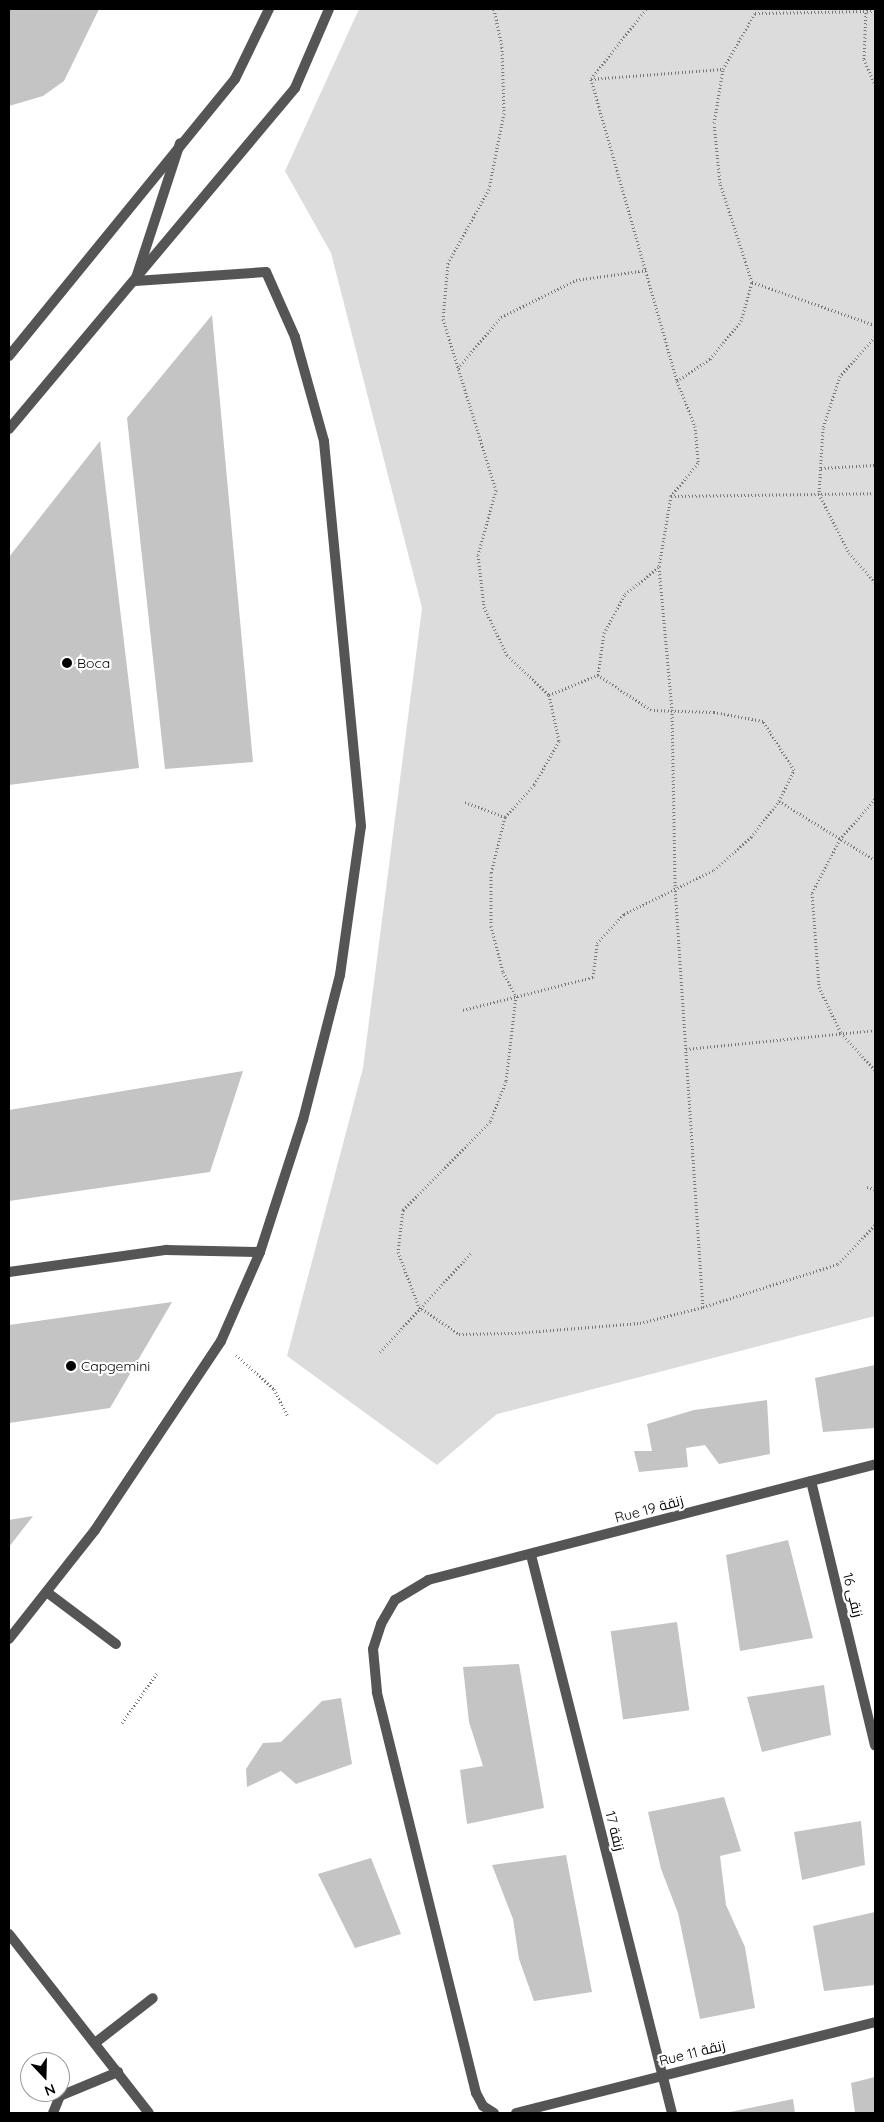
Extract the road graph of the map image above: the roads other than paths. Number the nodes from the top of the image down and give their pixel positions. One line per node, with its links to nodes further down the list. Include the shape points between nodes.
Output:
1 (269, 9): 3 (street, via 235,78)
2 (329, 9): 4 (street, via 295,88)
3 (180, 143): 4 (street); 5 (street)
4 (135, 282): 6 (street); 7 (street, via 266,272 295,337 324,441 362,826 340,975 303,1120)
5 (9, 356)
6 (9, 429)
7 (260, 1252): 8 (street, via 166,1250); 12 (street, via 221,1341 95,1530)
8 (9, 1272)
9 (875, 1464): 10 (street, Rue 19 زنقة)
10 (811, 1481): 11 (street, Rue 19 زنقة); 15 (street, زنقى 16)
11 (531, 1554): 21 (street, زنقة 17); 24 (street, Rue 19 زنقة, via 428,1580 396,1600 381,1624 373,1649 377,1692 476,2094 483,2106)
12 (48, 1593): 13 (street); 14 (street)
13 (9, 1639)
14 (116, 1644)
15 (875, 1745)
16 (9, 1934): 19 (street)
17 (153, 1998): 19 (street)
18 (875, 2022): 21 (street, Rue 11 زنقة)
19 (95, 2043): 20 (street)
20 (118, 2072): 22 (street, via 60,2096); 23 (street)
21 (662, 2074): 25 (street, Rue 11 زنقة); 26 (street, زنقة 17)
22 (53, 2113)
23 (149, 2113)
24 (494, 2113)
25 (516, 2113)
26 (672, 2113)

